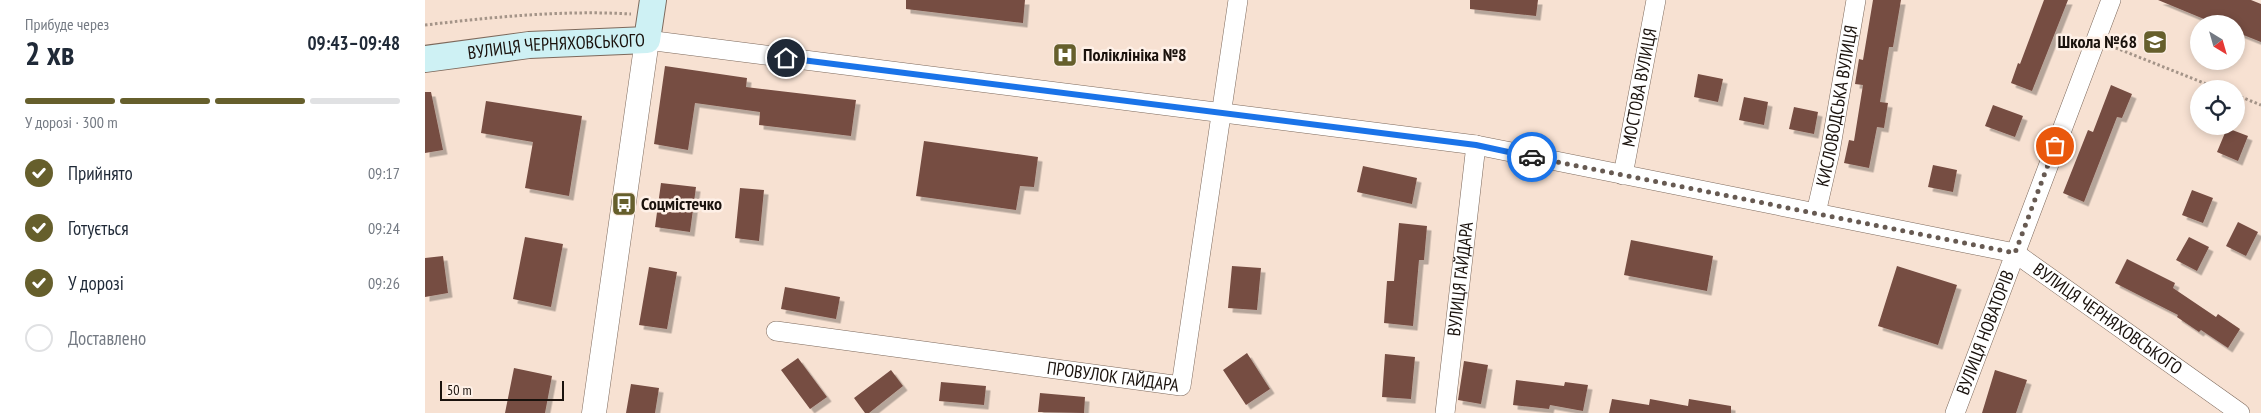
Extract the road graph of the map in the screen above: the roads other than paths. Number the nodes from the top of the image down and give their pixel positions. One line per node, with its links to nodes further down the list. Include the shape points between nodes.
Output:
1 (1238, 0): 7 (street, ПРОВУЛОК ГАЙДАРА)
2 (1656, 0): 9 (street, МОСТОВА ВУЛИЦЯ)
3 (1856, 0): 10 (street, КИСЛОВОДСЬКА ВУЛИЦЯ)
4 (2111, 0): 11 (street, ВУЛИЦЯ НОВАТОРІВ)
5 (650, 19): 6 (main road, ВУЛИЦЯ ЧЕРНЯХОВСЬКОГО, via 529,45); 7 (street, ВУЛИЦЯ ЧЕРНЯХОВСЬКОГО); 13 (street)
6 (425, 59)
7 (1221, 113): 8 (street, ВУЛИЦЯ ЧЕРНЯХОВСЬКОГО); 12 (street, ПРОВУЛОК ГАЙДАРА, via 1181,386)
8 (1476, 145): 9 (street, ВУЛИЦЯ ЧЕРНЯХОВСЬКОГО); 14 (street, ВУЛИЦЯ ГАЙДАРА)
9 (1623, 175): 10 (street, ВУЛИЦЯ ЧЕРНЯХОВСЬКОГО)
10 (1816, 213): 11 (street, ВУЛИЦЯ ЧЕРНЯХОВСЬКОГО)
11 (2015, 253): 15 (street, ВУЛИЦЯ НОВАТОРІВ); 16 (street, ВУЛИЦЯ ЧЕРНЯХОВСЬКОГО)
12 (776, 331)
13 (594, 413)
14 (1445, 413)
15 (1955, 413)
16 (2240, 413)

